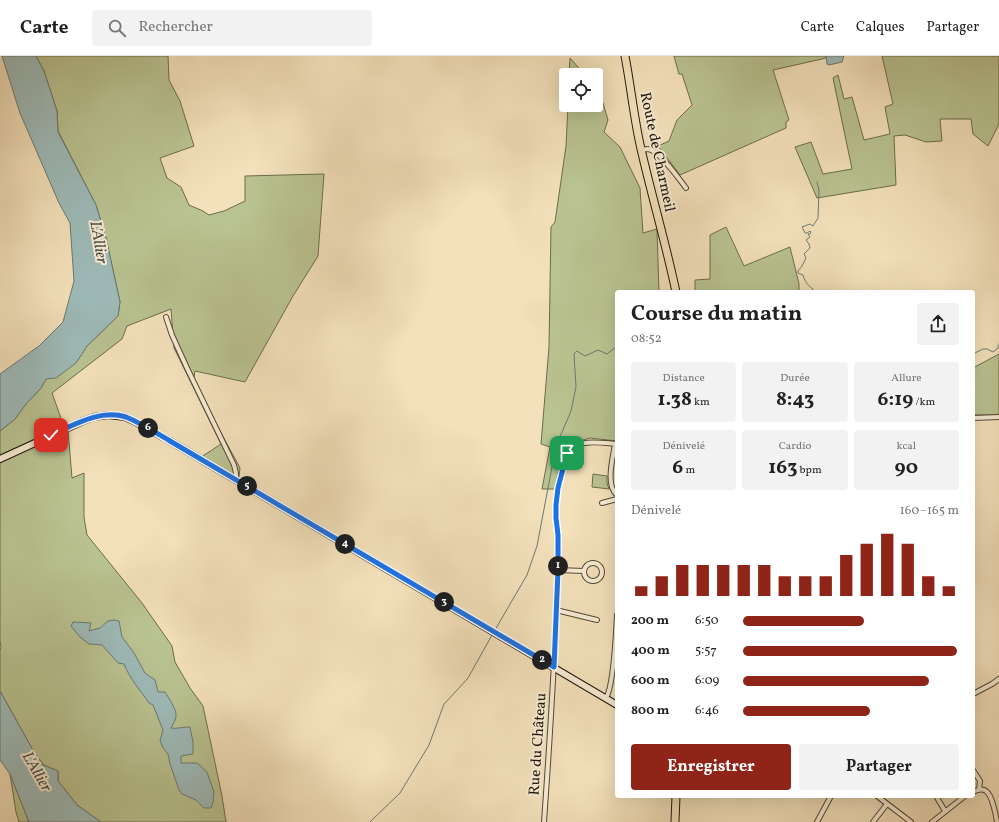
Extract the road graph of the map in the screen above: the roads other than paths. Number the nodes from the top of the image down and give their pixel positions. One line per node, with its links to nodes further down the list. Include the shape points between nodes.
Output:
1 (625, 56): 2 (main road, Route de Charmeil)
2 (643, 149): 3 (street, via 649,149 663,160); 4 (main road, Route de Charmeil, via 656,196)
3 (686, 188)
4 (676, 290)
5 (166, 317): 11 (street, via 181,355 234,465)
6 (999, 417): 7 (street)
7 (975, 418)
8 (615, 444): 15 (street, Rue du Château, via 580,444 567,453 556,505)
9 (615, 450): 12 (street, via 610,480)
10 (0, 459): 11 (main road, via 94,417 115,415 143,425)
11 (236, 480): 20 (main road)
12 (615, 492)
13 (615, 500): 14 (street)
14 (602, 503)
15 (558, 570): 16 (street); 17 (street, Rue du Château)
16 (584, 572): 16 (street, via 587,579 595,581 601,576 602,571 601,567 594,563 587,566)
17 (556, 610): 18 (street); 20 (street, Rue du Château)
18 (597, 620)
19 (615, 656): 23 (street)
20 (554, 667): 23 (main road); 36 (street, Rue du Château)
21 (999, 679): 22 (street)
22 (975, 693)
23 (606, 698): 24 (main road)
24 (615, 704)
25 (975, 773): 26 (street, via 980,781)
26 (979, 790): 27 (street); 43 (street, via 989,794)
27 (975, 791)
28 (672, 798): 37 (main road)
29 (676, 798): 38 (main road)
30 (830, 798): 39 (street)
31 (880, 798): 34 (street)
32 (937, 798): 35 (street)
33 (962, 798): 35 (street)
34 (887, 804): 40 (street); 41 (street)
35 (946, 811): 42 (street)
36 (544, 822)
37 (672, 822)
38 (675, 822)
39 (817, 822)
40 (873, 822)
41 (911, 822)
42 (932, 822)
43 (997, 822)

